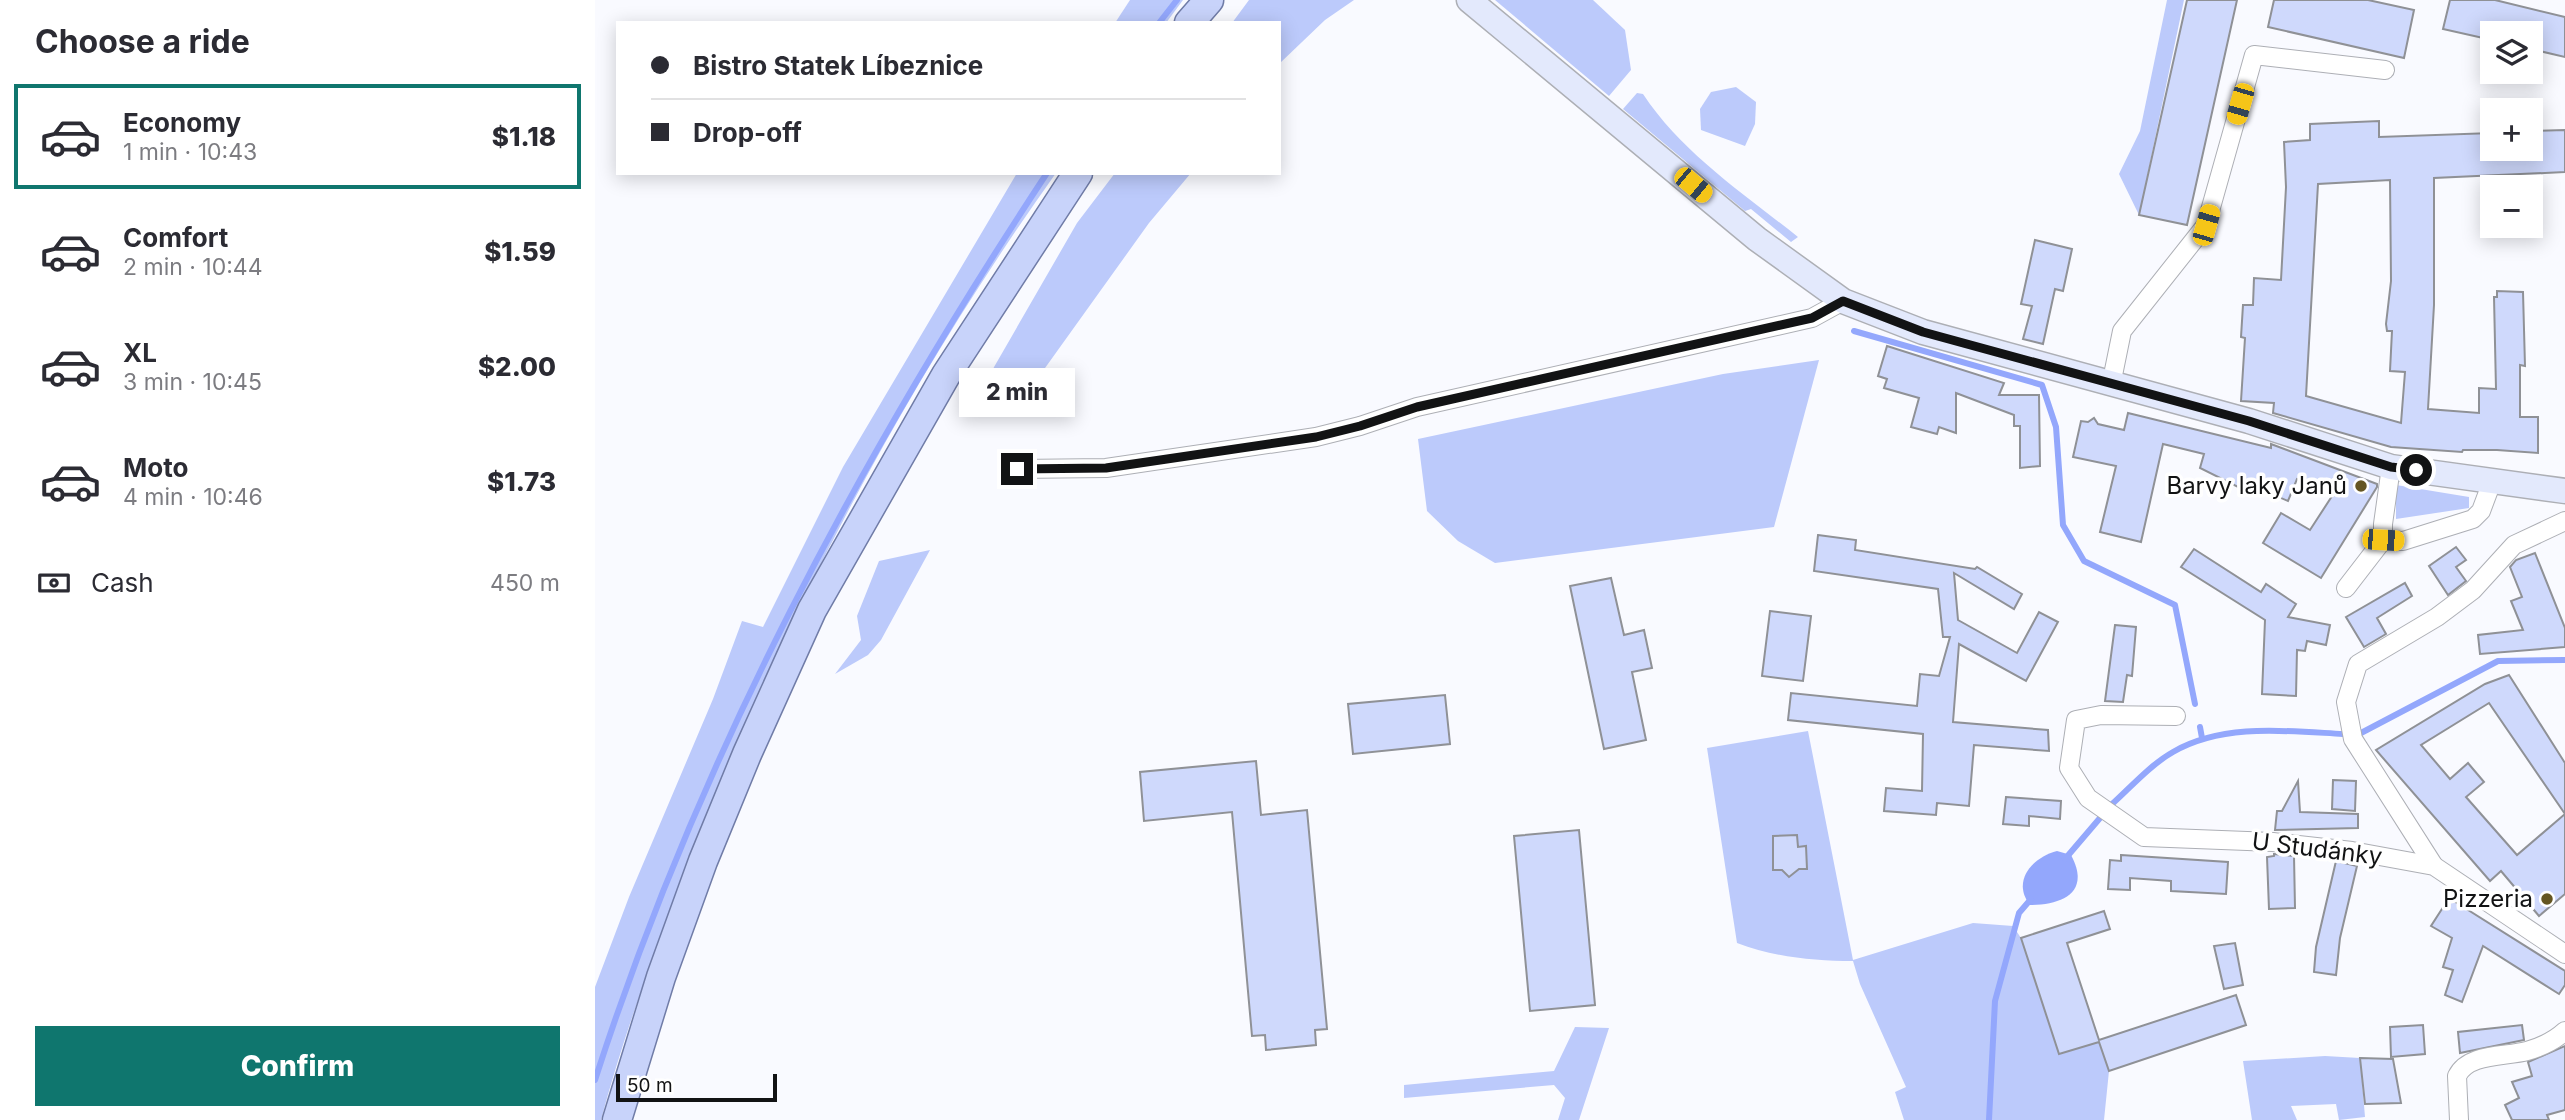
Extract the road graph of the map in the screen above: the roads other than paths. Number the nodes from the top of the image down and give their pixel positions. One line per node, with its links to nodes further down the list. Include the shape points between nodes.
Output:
1 (1209, 0): 3 (main road)
2 (1469, 0): 6 (street, via 1757,239)
3 (1191, 21)
4 (2385, 70): 7 (street, via 2254,55 2206,225 2122,331)
5 (1077, 175): 19 (main road, via 946,375 812,610 703,861)
6 (1843, 301): 7 (street, via 1923,332); 9 (street, via 1812,318 1417,407 1316,437 1106,468)
7 (2111, 385): 8 (street, via 2249,421)
8 (2391, 467): 10 (street); 13 (street)
9 (1017, 469)
10 (2493, 479): 11 (street); 13 (street, via 2481,511 2473,519 2403,541)
11 (2565, 491)
12 (2565, 521): 16 (street, via 2514,545 2473,590 2358,664 2346,702 2353,739)
13 (2383, 540): 14 (street)
14 (2346, 588)
15 (2176, 716): 16 (street, U Studánky, via 2101,715 2076,720 2069,768 2088,798 2144,837 2273,842)
16 (2434, 866): 17 (street, U Studánky)
17 (2565, 954)
18 (2565, 1031): 20 (street, via 2526,1051 2466,1065 2457,1076)
19 (617, 1120)
20 (2459, 1120)

